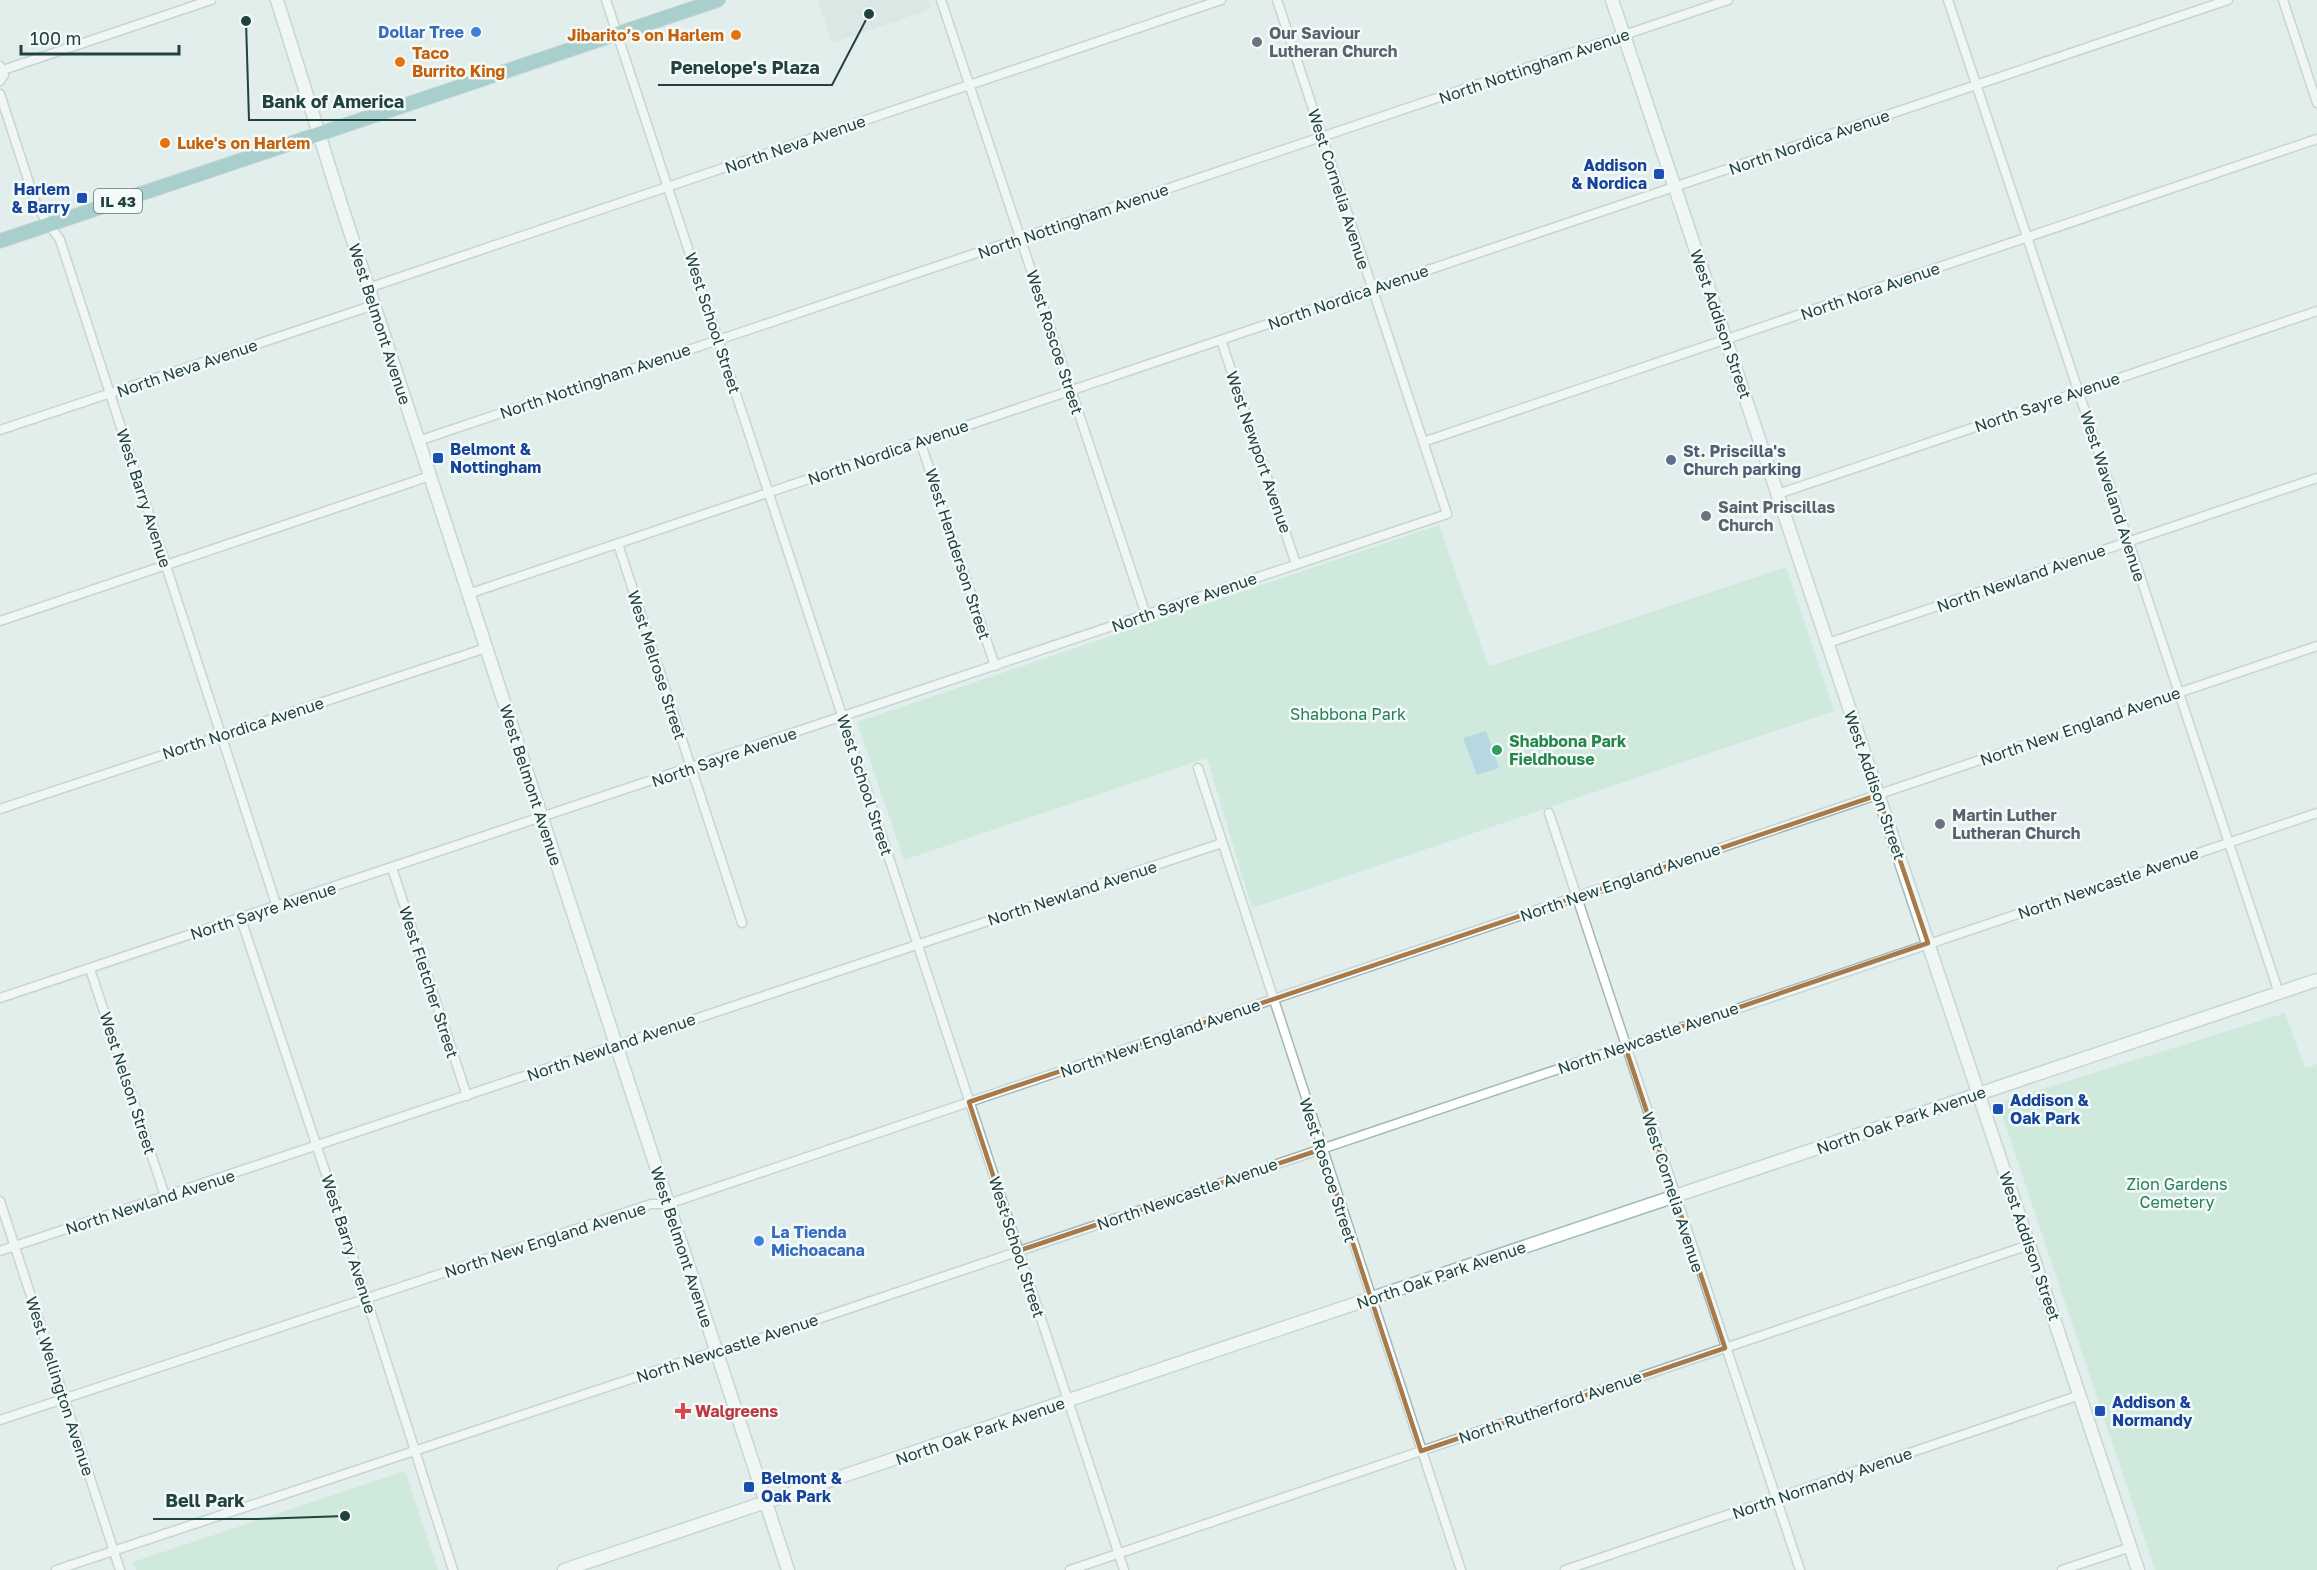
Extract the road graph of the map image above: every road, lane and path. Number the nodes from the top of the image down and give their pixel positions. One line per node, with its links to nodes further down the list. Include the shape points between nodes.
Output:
1 (211, 0): 15 (street)
2 (277, 0): 21 (street, West Belmont Avenue)
3 (606, 0): 13 (street, West School Street)
4 (718, 0): 13 (main road, IL 43)
5 (941, 0): 17 (street, West Roscoe Street)
6 (1221, 0): 17 (street, North Neva Avenue)
7 (1277, 0): 22 (street, West Cornelia Avenue)
8 (1612, 0): 14 (street, West Addison Street)
9 (1728, 0): 14 (street, North Nottingham Avenue)
10 (1948, 0): 18 (street, West Waveland Avenue)
11 (2228, 0): 18 (street, North Nordica Avenue)
12 (2283, 0): 20 (street)
13 (617, 34): 21 (main road, IL 43); 24 (street, West School Street)
14 (1624, 35): 22 (street, North Nottingham Avenue); 25 (street, West Addison Street)
15 (2, 68): 16 (street, via 4,75)
16 (0, 81)
17 (969, 85): 24 (street, North Neva Avenue); 27 (street, West Roscoe Street)
18 (1976, 85): 25 (street, North Nordica Avenue); 28 (street, West Waveland Avenue)
19 (0, 94): 26 (street, West Barry Avenue, via 37,207)
20 (2317, 103)
21 (318, 134): 26 (main road, IL 43); 30 (street, West Belmont Avenue)
22 (1322, 137): 27 (street, North Nottingham Avenue); 31 (street, West Cornelia Avenue)
23 (2317, 140): 28 (street, North Nora Avenue)
24 (668, 187): 30 (street, North Neva Avenue); 34 (street, West School Street)
25 (1675, 187): 31 (street, North Nordica Avenue); 36 (street, West Addison Street)
26 (50, 224): 29 (main road, IL 43); 39 (street, West Barry Avenue, via 60,240)
27 (1020, 238): 34 (street, North Nottingham Avenue); 37 (street, West Roscoe Street)
28 (2027, 238): 36 (street, North Nora Avenue); 38 (street, West Waveland Avenue)
29 (0, 241)
30 (368, 288): 32 (street, West Belmont Avenue)
31 (1372, 289): 35 (street, North Nordica Avenue); 43 (street, West Cornelia Avenue)
32 (374, 305): 39 (street, North Neva Avenue); 41 (street, West Belmont Avenue)
33 (2317, 311): 38 (street, North Sayre Avenue)
34 (718, 340): 41 (street, North Nottingham Avenue); 46 (street, West School Street)
35 (1221, 340): 37 (street, North Nordica Avenue); 51 (street, West Newport Avenue)
36 (1726, 340): 43 (street, North Nora Avenue); 47 (street, West Addison Street)
37 (1071, 391): 42 (street, North Nordica Avenue); 54 (street, West Roscoe Street)
38 (2079, 392): 47 (street, North Sayre Avenue); 49 (street, West Waveland Avenue)
39 (110, 394): 40 (street, North Neva Avenue); 52 (street, West Barry Avenue)
40 (0, 430)
41 (418, 441): 44 (street, West Belmont Avenue)
42 (921, 441): 46 (street, North Nordica Avenue); 59 (street, West Henderson Street)
43 (1423, 442): 48 (street, West Cornelia Avenue)
44 (430, 476): 52 (street); 53 (street, West Belmont Avenue)
45 (2317, 478): 49 (street, North Newland Avenue)
46 (768, 493): 50 (street, North Nordica Avenue); 61 (street, West School Street)
47 (1778, 494): 56 (street, West Addison Street)
48 (1447, 514): 51 (street, North Sayre Avenue)
49 (2128, 542): 56 (street, North Newland Avenue); 60 (street, West Waveland Avenue)
50 (618, 543): 53 (street, North Nordica Avenue); 63 (street, West Melrose Street)
51 (1296, 564): 54 (street, North Sayre Avenue)
52 (166, 565): 55 (street); 62 (street, West Barry Avenue)
53 (468, 594): 58 (street, West Belmont Avenue)
54 (1146, 615): 59 (street, North Sayre Avenue)
55 (0, 621)
56 (1828, 643): 65 (street, West Addison Street)
57 (2317, 646): 60 (street, North New England Avenue)
58 (486, 648): 62 (street, North Nordica Avenue); 69 (street, West Belmont Avenue)
59 (995, 666): 61 (street, North Sayre Avenue)
60 (2179, 693): 65 (street, North New England Avenue); 70 (street, West Waveland Avenue)
61 (842, 717): 63 (street, North Sayre Avenue); 78 (street, West School Street)
62 (221, 736): 66 (street, North Nordica Avenue); 74 (street, West Barry Avenue)
63 (691, 768): 69 (street, North Sayre Avenue); 76 (street, West Melrose Street)
64 (1198, 768): 71 (street, West Roscoe Street)
65 (1878, 795): 73 (street, North New England Avenue); 77 (street, West Addison Street)
66 (0, 809)
67 (1549, 813): 73 (street, West Cornelia Avenue)
68 (2317, 813): 70 (street, North Newcastle Avenue)
69 (542, 818): 72 (street, North Sayre Avenue); 84 (street, West Belmont Avenue)
70 (2229, 842): 77 (street, North Newcastle Avenue); 81 (street, West Waveland Avenue)
71 (1222, 843): 78 (street, North Newland Avenue); 83 (street, West Roscoe Street)
72 (392, 868): 74 (street, North Sayre Avenue); 87 (street, West Fletcher Street)
73 (1576, 897): 83 (street, North New England Avenue); 85 (street, West Cornelia Avenue)
74 (277, 907): 75 (street, North Sayre Avenue)
75 (241, 919): 79 (street, North Sayre Avenue); 89 (street, West Barry Avenue)
76 (742, 923)
77 (1928, 943): 85 (street, North Newcastle Avenue); 86 (street, West Addison Street)
78 (917, 944): 84 (street, North Newland Avenue); 88 (street, West School Street)
79 (90, 969): 82 (street, North Sayre Avenue); 91 (street, West Nelson Street)
80 (2317, 980): 81 (street, North Oak Park Avenue)
81 (2279, 993): 86 (street, North Oak Park Avenue)
82 (0, 999)
83 (1273, 999): 88 (street, North New England Avenue); 90 (street, West Roscoe Street)
84 (616, 1044): 87 (street, North Newland Avenue); 94 (street, West Belmont Avenue)
85 (1625, 1046): 90 (street, North Newcastle Avenue); 92 (street, West Cornelia Avenue)
86 (1979, 1094): 92 (street, North Oak Park Avenue); 95 (street, West Addison Street)
87 (467, 1096): 89 (street, North Newland Avenue)
88 (969, 1102): 94 (street, North New England Avenue); 98 (street, West School Street)
89 (317, 1146): 91 (street, North Newland Avenue); 99 (street, West Barry Avenue)
90 (1322, 1149): 98 (street, North Newcastle Avenue); 100 (street, West Roscoe Street)
91 (165, 1196): 96 (street, North Newland Avenue)
92 (1674, 1197): 100 (street, North Oak Park Avenue); 101 (street, West Cornelia Avenue)
93 (0, 1201): 96 (street, West Wellington Avenue)
94 (668, 1204): 99 (street, North New England Avenue, via 651,1204); 102 (street, West Belmont Avenue)
95 (2029, 1245): 101 (street, North Rutherford Avenue); 103 (street, West Addison Street)
96 (15, 1246): 97 (street, North Newland Avenue); 104 (street, West Wellington Avenue)
97 (0, 1251)
98 (1018, 1251): 102 (street, North Newcastle Avenue); 105 (street, West School Street)
99 (367, 1299): 104 (street, North New England Avenue); 107 (street, West Barry Avenue)
100 (1371, 1299): 105 (street, North Oak Park Avenue); 108 (street, West Roscoe Street)
101 (1725, 1348): 108 (street, North Rutherford Avenue); 109 (street, West Cornelia Avenue)
102 (717, 1352): 107 (street, North Newcastle Avenue); 110 (street, West Belmont Avenue)
103 (2080, 1395): 109 (street, North Normandy Avenue); 111 (street, West Addison Street)
104 (64, 1399): 106 (street, North New England Avenue); 112 (street, West Wellington Avenue)
105 (1068, 1401): 110 (street, North Oak Park Avenue); 113 (street, West School Street)
106 (0, 1420)
107 (415, 1451): 112 (street, North Newcastle Avenue); 116 (street, West Barry Avenue)
108 (1421, 1451): 113 (street, North Rutherford Avenue); 121 (street, West Roscoe Street)
109 (1776, 1498): 122 (street, North Normandy Avenue); 123 (street, West Cornelia Avenue)
110 (766, 1503): 117 (street, North Oak Park Avenue); 118 (street, West Belmont Avenue)
111 (2131, 1547): 124 (street); 125 (street, West Addison Street)
112 (114, 1551): 114 (street, North Newcastle Avenue); 115 (street, West Wellington Avenue)
113 (1118, 1554): 119 (street, North Rutherford Avenue); 120 (street, West School Street)
114 (56, 1570)
115 (120, 1570)
116 (453, 1570)
117 (564, 1570)
118 (788, 1570)
119 (1070, 1570)
120 (1124, 1570)
121 (1461, 1570)
122 (1565, 1570)
123 (1800, 1570)
124 (2062, 1570)
125 (2138, 1570)

